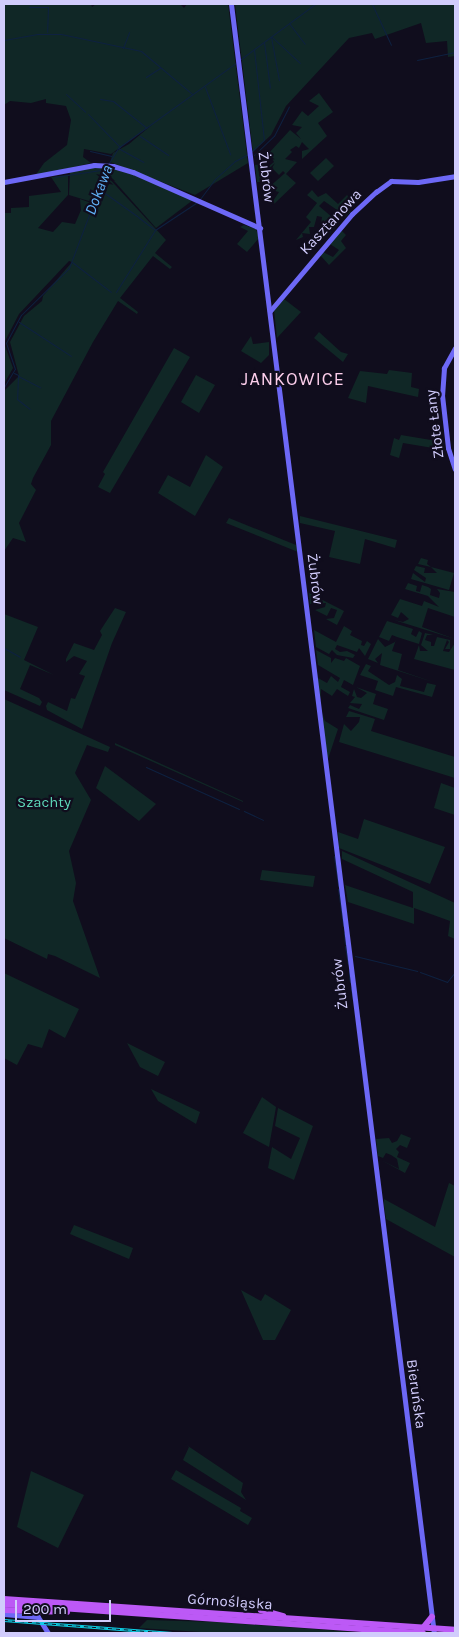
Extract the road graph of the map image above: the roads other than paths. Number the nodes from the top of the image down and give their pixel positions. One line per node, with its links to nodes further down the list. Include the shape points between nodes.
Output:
1 (231, 4): 4 (main road, Żubrów)
2 (455, 176): 5 (main road, Kasztanowa, via 418,182 391,181 352,214)
3 (4, 182): 4 (main road, via 102,165 113,166)
4 (260, 228): 5 (main road, Żubrów)
5 (270, 311): 8 (main road, Żubrów)
6 (455, 348): 7 (main road, Złote Łany, via 444,368 442,396 448,448)
7 (455, 469)
8 (374, 1157): 15 (main road, Bieruńska)
9 (4, 1599): 16 (main road, Górnośląska)
10 (4, 1604): 13 (main road, Górnośląska)
11 (4, 1610): 13 (main road)
12 (261, 1610): 16 (main road)
13 (99, 1612): 17 (main road, Górnośląska)
14 (4, 1614): 20 (main road, via 40,1618)
15 (432, 1617): 17 (main road); 19 (main road, Bieruńska)
16 (292, 1619): 17 (main road, Górnośląska)
17 (423, 1630): 19 (main road, Górnośląska)
18 (455, 1630): 19 (main road, Górnośląska)
19 (434, 1631)
20 (48, 1633)

